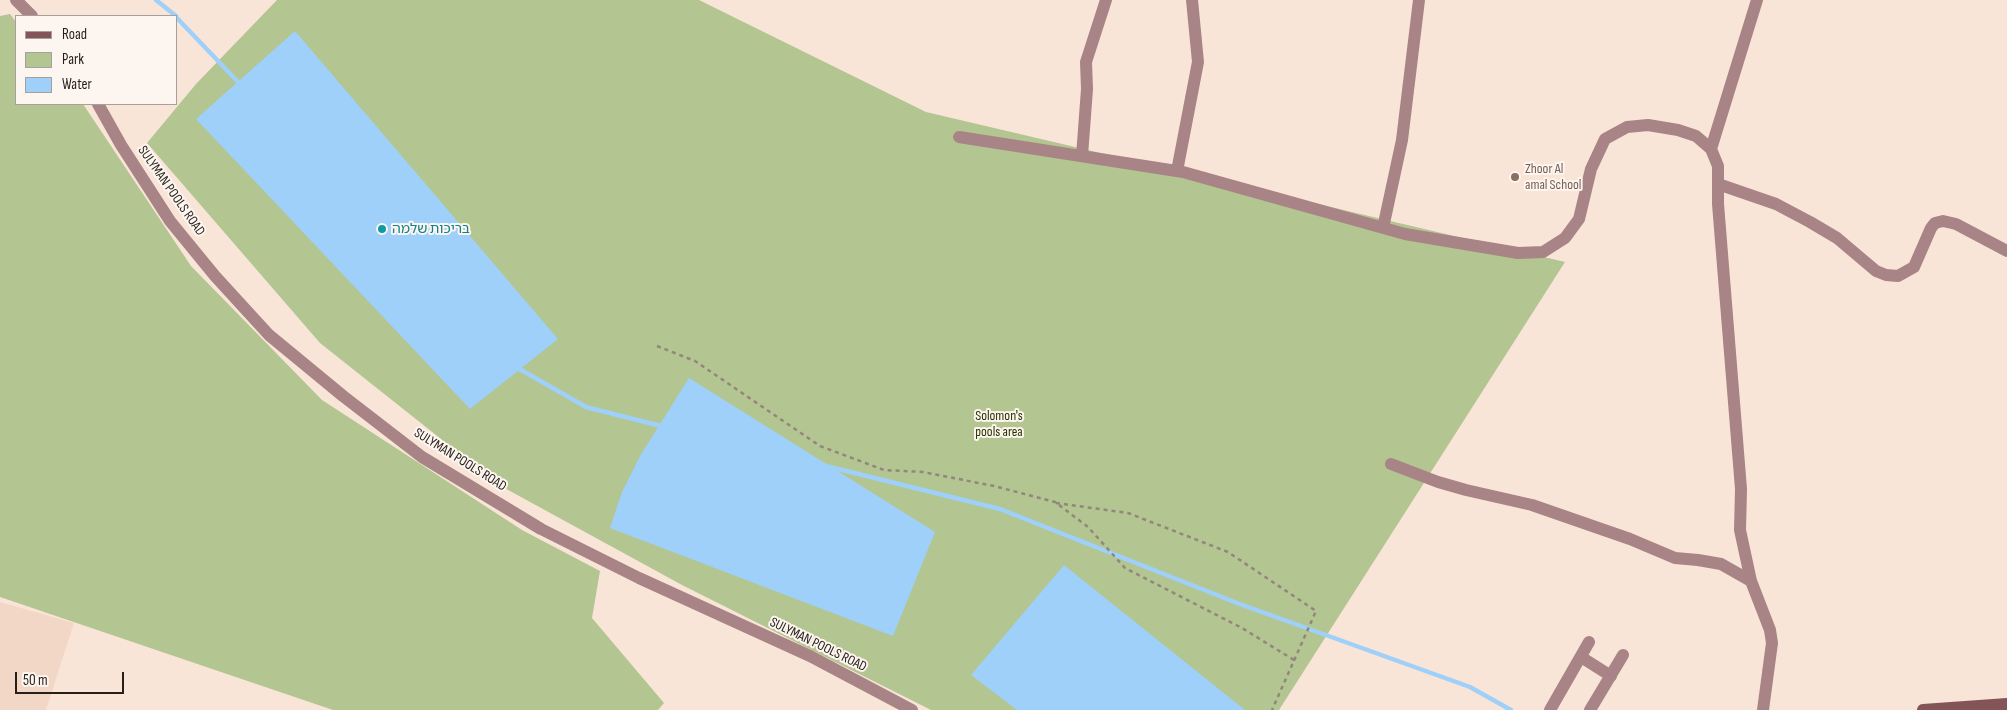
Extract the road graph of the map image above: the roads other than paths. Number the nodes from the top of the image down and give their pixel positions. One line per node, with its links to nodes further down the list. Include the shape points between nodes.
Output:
1 (16, 0): 6 (street)
2 (1106, 0): 10 (street, via 1086,62)
3 (1192, 0): 11 (street, via 1198,62)
4 (1419, 0): 13 (street, via 1402,140)
5 (1757, 0): 9 (street)
6 (31, 15)
7 (99, 105): 22 (street, SULYMAN POOLS ROAD, via 170,221 269,335 422,457 541,529 810,656)
8 (959, 137): 10 (street)
9 (1711, 149): 12 (street, via 1718,166); 13 (street, via 1696,136 1648,125 1627,127 1605,139 1592,169 1579,219 1565,238 1543,252 1518,252)
10 (1082, 156): 11 (street)
11 (1177, 171): 13 (street)
12 (1718, 184): 14 (street, via 1776,204 1810,222 1886,275 1898,276 1914,267 1931,228 1943,221 1956,224); 16 (street, via 1741,489 1740,530)
13 (1383, 228)
14 (2007, 251)
15 (1390, 464): 16 (street, via 1466,490 1532,504 1675,558 1721,564)
16 (1751, 582): 25 (street, via 1772,643)
17 (1589, 642): 19 (street)
18 (1624, 655): 20 (street)
19 (1580, 657): 20 (street); 23 (street)
20 (1611, 676): 24 (street)
21 (2007, 704): 26 (main road)
22 (912, 710)
23 (1550, 710)
24 (1590, 710)
25 (1763, 710)
26 (1923, 710)

